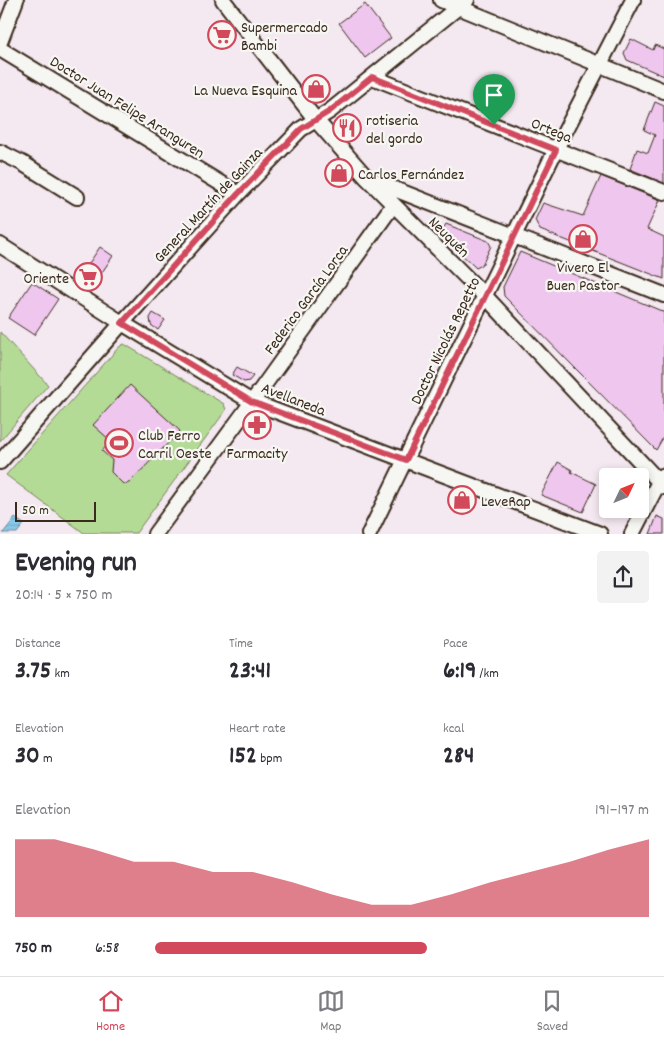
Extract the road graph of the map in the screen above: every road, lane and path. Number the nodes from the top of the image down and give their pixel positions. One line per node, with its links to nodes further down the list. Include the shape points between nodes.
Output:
1 (16, 0): 7 (street)
2 (440, 0): 5 (street); 6 (street)
3 (633, 0): 9 (street, Doctor Nicolás Repetto)
4 (224, 1): 12 (street, Neuquén)
5 (462, 3): 6 (street, General Martín de Gainza); 9 (street)
6 (442, 20): 10 (street, General Martín de Gainza)
7 (0, 42)
8 (0, 49): 17 (street, Doctor Juan Felipe Aranguren)
9 (599, 66): 11 (street); 13 (street, Doctor Nicolás Repetto)
10 (372, 77): 12 (street, General Martín de Gainza); 13 (street, Ortega)
11 (664, 91)
12 (315, 119): 15 (street, Neuquén); 17 (street, General Martín de Gainza, via 301,129)
13 (556, 150): 16 (street, Ortega); 20 (street, Doctor Nicolás Repetto)
14 (0, 152): 18 (street)
15 (367, 178): 19 (street, Neuquén); 20 (street)
16 (664, 192)
17 (238, 194): 24 (street, General Martín de Gainza)
18 (77, 197)
19 (394, 204): 23 (street, Neuquén); 25 (street, Federico García Lorca)
20 (513, 236): 22 (street); 23 (street, Doctor Nicolás Repetto)
21 (0, 245): 24 (street, Avellaneda)
22 (664, 295)
23 (485, 296): 26 (street, Doctor Nicolás Repetto); 28 (street, Neuquén)
24 (122, 323): 25 (street, Avellaneda); 27 (street, General Martín de Gainza)
25 (252, 402): 26 (street, Avellaneda); 29 (street, Federico García Lorca)
26 (406, 460): 30 (street, Doctor Nicolás Repetto); 31 (street, Avellaneda)
27 (0, 462)
28 (662, 480): 32 (street)
29 (155, 534)
30 (368, 534)
31 (600, 534)
32 (632, 534)

